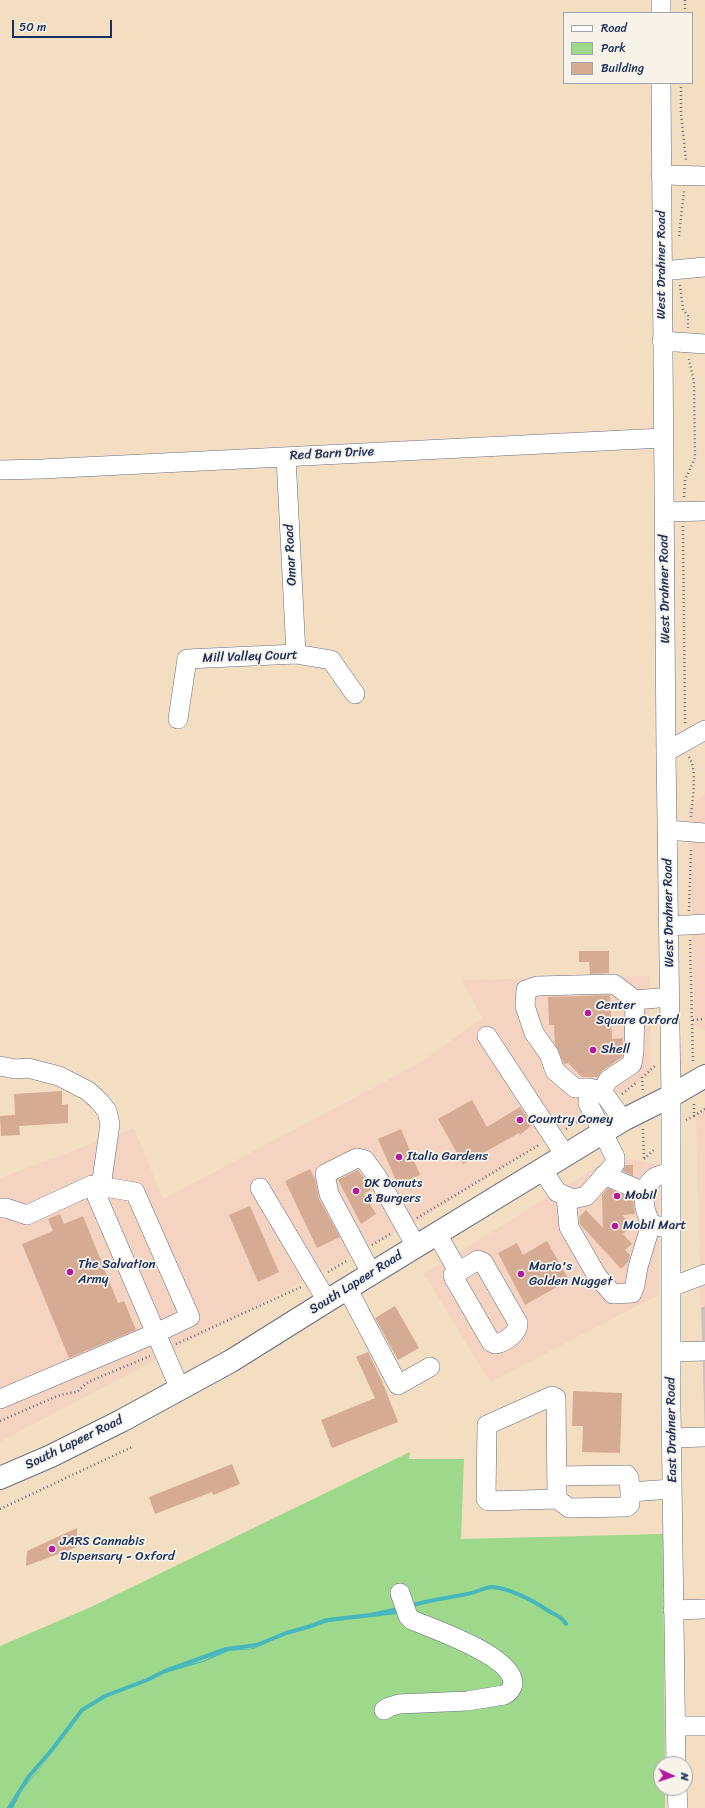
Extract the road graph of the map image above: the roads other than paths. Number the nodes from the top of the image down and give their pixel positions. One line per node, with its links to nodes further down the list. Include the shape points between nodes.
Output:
1 (662, 0): 2 (street)
2 (661, 12)
3 (661, 84): 4 (street, West Drahner Road)
4 (661, 175): 5 (street); 7 (street, West Drahner Road)
5 (705, 176)
6 (705, 267): 7 (street)
7 (671, 270): 8 (street, West Drahner Road)
8 (662, 341): 9 (street); 10 (street, West Drahner Road)
9 (696, 344)
10 (663, 438): 11 (street, Red Barn Drive); 14 (street, West Drahner Road)
11 (286, 457): 12 (street, Red Barn Drive); 15 (street, Omar Road)
12 (0, 470)
13 (705, 511): 14 (street)
14 (664, 512): 19 (street, West Drahner Road)
15 (296, 654): 16 (street, Mill Valley Court, via 331,660); 17 (street, Mill Valley Court, via 187,659)
16 (355, 694)
17 (178, 719)
18 (705, 730): 19 (street)
19 (666, 752): 20 (street, West Drahner Road)
20 (667, 830): 21 (street); 23 (street, West Drahner Road)
21 (698, 832)
22 (697, 924): 23 (street)
23 (669, 926): 24 (street, West Drahner Road)
24 (670, 997): 25 (street); 30 (street, West Drahner Road)
25 (635, 1000): 29 (street, via 632,1064 608,1080); 29 (street, via 614,984 537,986 526,990 525,1006 534,1033 549,1054 556,1071 576,1088)
26 (488, 1036): 33 (street)
27 (0, 1066): 37 (street, via 28,1068 59,1076 88,1091 99,1101 107,1112 110,1124)
28 (705, 1076): 30 (main road, South Lapeer Road)
29 (600, 1094): 31 (street); 32 (street, via 588,1103)
30 (671, 1096): 31 (main road, South Lapeer Road); 35 (street, East Drahner Road)
31 (622, 1120): 32 (main road, South Lapeer Road)
32 (602, 1133): 33 (main road, South Lapeer Road); 36 (street, via 616,1157 615,1164)
33 (565, 1155): 34 (main road, South Lapeer Road)
34 (542, 1169): 40 (street, via 557,1192); 44 (main road, South Lapeer Road)
35 (671, 1172): 39 (street, via 654,1178); 43 (street, East Drahner Road)
36 (604, 1175): 39 (street); 40 (street, via 586,1196 573,1199)
37 (97, 1186): 41 (street, via 27,1215); 52 (street); 52 (street, via 134,1192 190,1317)
38 (260, 1188): 51 (street)
39 (644, 1192): 42 (street, via 645,1212)
40 (566, 1196): 42 (street, via 569,1227 597,1276 613,1294 632,1293)
41 (0, 1208)
42 (651, 1224): 43 (street)
43 (671, 1230): 50 (street, East Drahner Road)
44 (437, 1234): 45 (main road, South Lapeer Road); 46 (street)
45 (416, 1246): 47 (main road, South Lapeer Road); 47 (street, via 378,1178 365,1160 357,1158 325,1174 329,1194)
46 (458, 1271)
47 (371, 1273): 49 (main road, South Lapeer Road)
48 (705, 1274): 50 (street)
49 (347, 1288): 51 (main road, South Lapeer Road); 55 (street, via 398,1385)
50 (671, 1288): 54 (street, East Drahner Road)
51 (327, 1301): 56 (main road, South Lapeer Road, via 231,1361)
52 (160, 1342): 56 (street); 57 (street)
53 (705, 1351): 54 (street)
54 (671, 1352): 59 (street, East Drahner Road)
55 (430, 1368)
56 (180, 1389): 61 (main road, South Lapeer Road, via 51,1456)
57 (0, 1399)
58 (705, 1437): 59 (street)
59 (672, 1438): 62 (street, East Drahner Road)
60 (556, 1476): 63 (street, via 627,1475); 64 (street); 64 (street, via 554,1396 487,1425 486,1499)
61 (0, 1478)
62 (672, 1489): 63 (street); 67 (street, East Drahner Road)
63 (630, 1492): 64 (street, via 630,1504 627,1506 569,1508)
64 (557, 1499)
65 (400, 1593): 68 (street, via 408,1616 412,1620 460,1638 481,1650 509,1673 513,1686 504,1695 467,1701 399,1704)
66 (705, 1609): 67 (street)
67 (673, 1610): 69 (street, East Drahner Road)
68 (384, 1710)
69 (675, 1726): 70 (street); 71 (street, East Drahner Road)
70 (705, 1726)
71 (676, 1756)
72 (677, 1796): 73 (street)
73 (678, 1808)

